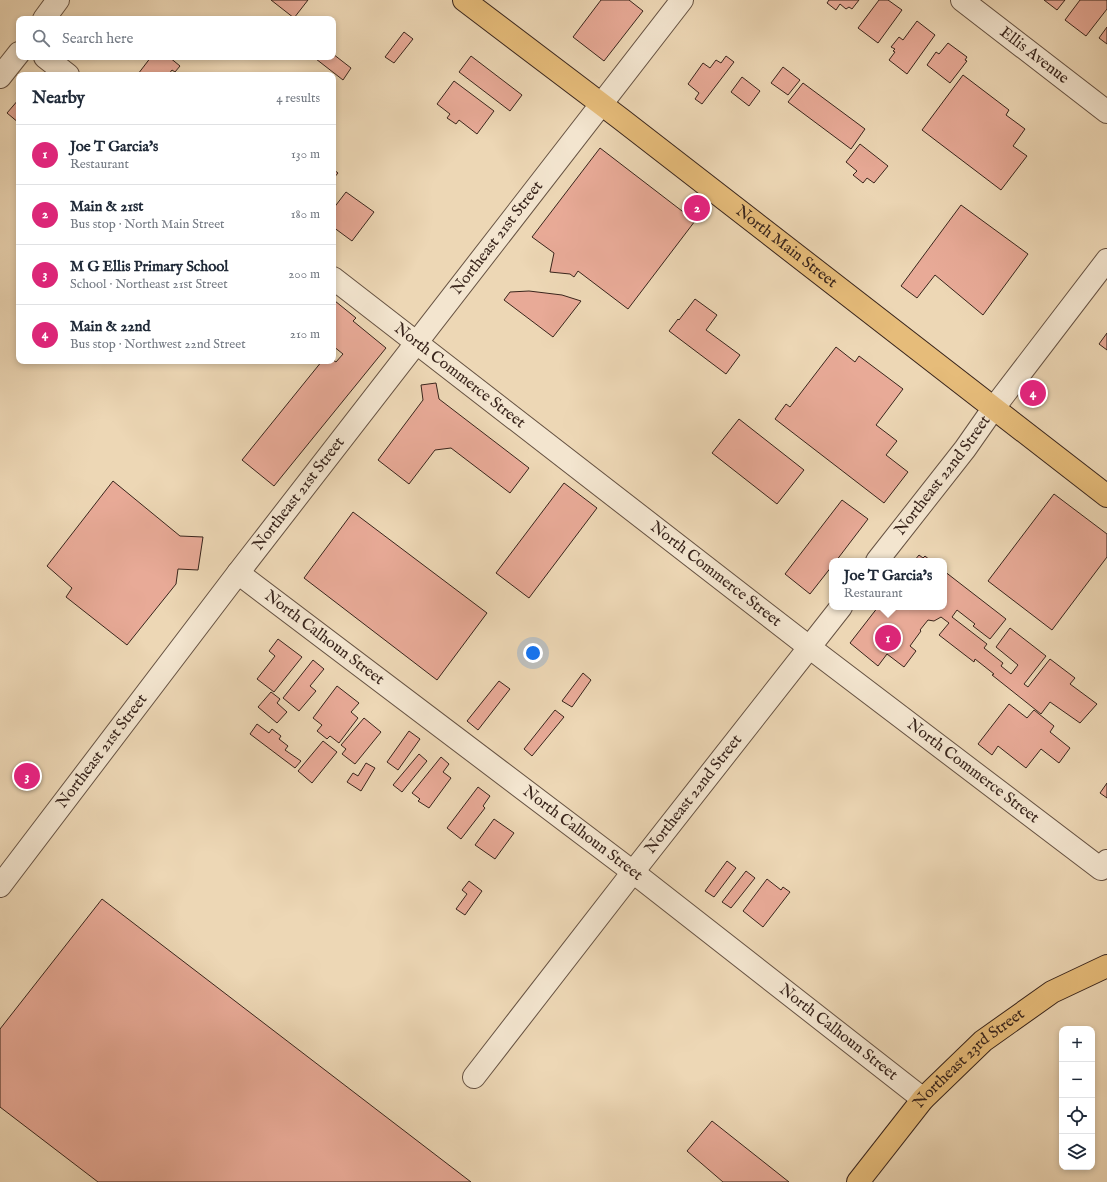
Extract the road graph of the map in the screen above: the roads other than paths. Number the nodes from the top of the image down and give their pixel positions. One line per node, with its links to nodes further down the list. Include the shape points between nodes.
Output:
1 (58, 0): 5 (street)
2 (464, 0): 10 (main road, North Main Street)
3 (682, 0): 10 (street, Northeast 21st Street)
4 (962, 0): 11 (street, Ellis Avenue)
5 (46, 16)
6 (16, 57): 9 (street)
7 (49, 60): 8 (street)
8 (64, 72)
9 (0, 77)
10 (601, 104): 14 (street, Northeast 21st Street); 15 (main road, North Main Street)
11 (1107, 112)
12 (1107, 260): 15 (street, Northeast 22nd Street)
13 (336, 280): 14 (street, North Commerce Street)
14 (417, 342): 18 (street, Northeast 21st Street); 20 (street, North Commerce Street)
15 (993, 409): 16 (main road, North Main Street); 17 (street, Northeast 22nd Street)
16 (1107, 496)
17 (879, 558)
18 (238, 574): 22 (street, North Calhoun Street); 23 (street, Northeast 21st Street)
19 (839, 610): 20 (street, Northeast 22nd Street)
20 (809, 647): 21 (street, North Commerce Street); 22 (street, Northeast 22nd Street)
21 (1104, 865)
22 (633, 872): 25 (street, Northeast 22nd Street); 26 (street, North Calhoun Street)
23 (0, 886)
24 (1107, 966): 26 (main road, Northeast 23rd Street, via 1052,992 983,1041)
25 (474, 1077)
26 (923, 1099): 27 (main road, Northeast 23rd Street)
27 (858, 1182)

